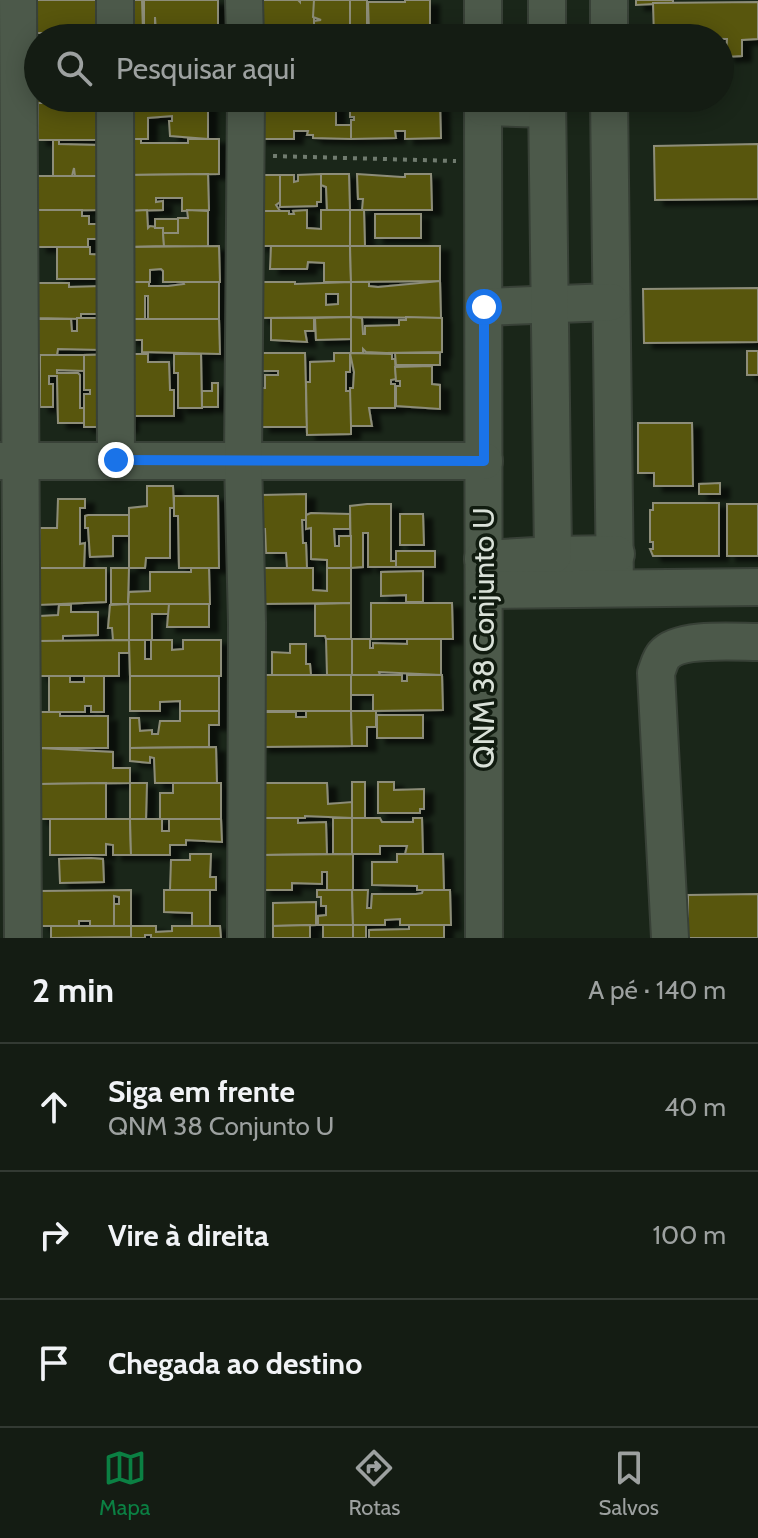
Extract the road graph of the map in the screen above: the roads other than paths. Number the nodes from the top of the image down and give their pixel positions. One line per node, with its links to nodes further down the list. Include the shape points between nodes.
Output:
1 (18, 0): 17 (street)
2 (115, 0): 7 (street)
3 (244, 0): 8 (street)
4 (483, 0): 9 (street)
5 (547, 0): 10 (street)
6 (609, 0): 11 (street)
7 (115, 24)
8 (245, 24)
9 (483, 24)
10 (547, 24)
11 (609, 24)
12 (115, 112): 21 (street)
13 (246, 112): 22 (street)
14 (483, 112): 20 (street, QNM 38 Conjunto U)
15 (547, 112): 19 (street)
16 (609, 112): 18 (street)
17 (10, 158): 23 (street)
18 (611, 302): 19 (street); 26 (street)
19 (550, 304): 20 (street); 25 (street)
20 (484, 307): 24 (street, QNM 38 Conjunto U)
21 (116, 460): 22 (street); 23 (street)
22 (243, 460): 24 (street); 32 (street)
23 (11, 461): 30 (street)
24 (484, 461): 27 (street, QNM 38 Conjunto U)
25 (553, 555): 26 (street); 27 (street)
26 (615, 571): 27 (street); 28 (street)
27 (484, 574): 33 (street, QNM 38 Conjunto U)
28 (758, 587)
29 (758, 642): 34 (street, via 674,648 664,655 656,673)
30 (10, 762): 31 (street)
31 (23, 938)
32 (246, 938)
33 (484, 938)
34 (670, 938)

